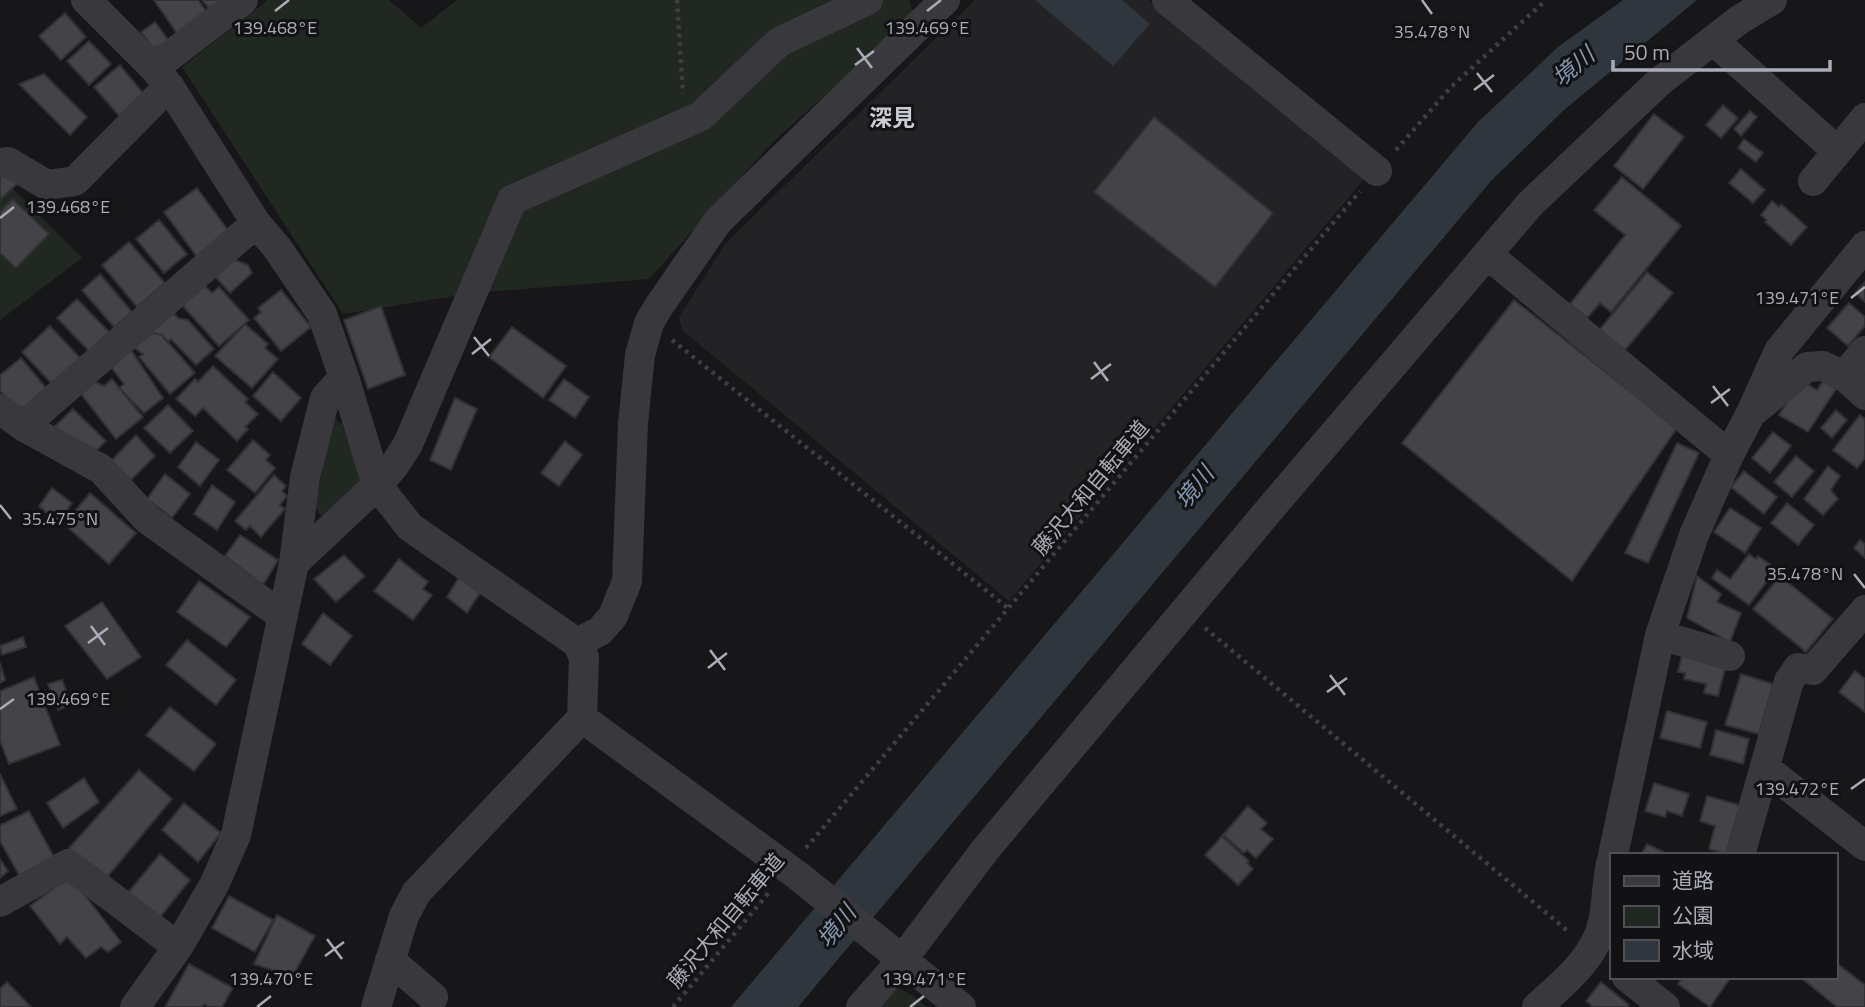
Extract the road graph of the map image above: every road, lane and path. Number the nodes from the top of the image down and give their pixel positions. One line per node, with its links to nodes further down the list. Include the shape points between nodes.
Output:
1 (86, 0): 10 (street)
2 (243, 0): 10 (street)
3 (677, 0): 12 (path)
4 (868, 0): 12 (street, via 779,42 701,116)
5 (1167, 0): 15 (street)
6 (1546, 0): 15 (path, 藤沢大和自転車道, via 1451,87)
7 (1772, 0): 9 (street)
8 (934, 3): 20 (street, via 718,221)
9 (1713, 40): 13 (street); 19 (street, via 1659,82 1530,204)
10 (162, 77): 14 (street, via 75,181 47,185 8,162); 17 (street)
11 (1865, 118): 13 (street)
12 (685, 123): 27 (street, via 512,200 408,444)
13 (1838, 151): 16 (street)
14 (0, 163)
15 (1377, 171): 29 (path, 藤沢大和自転車道)
16 (1813, 181)
17 (256, 223): 22 (street, via 322,314); 25 (street)
18 (1865, 246): 24 (street, via 1779,351)
19 (1487, 254): 26 (street); 31 (street)
20 (660, 331): 29 (path); 34 (street, via 640,355 627,581 613,616 600,631)
21 (1865, 351): 23 (street)
22 (344, 377): 27 (street); 28 (street, via 325,398 305,477)
23 (1854, 386): 24 (street, via 1823,366 1807,367)
24 (1751, 413): 26 (street)
25 (11, 417): 32 (street, via 101,469 148,519)
26 (1729, 455): 33 (street, via 1694,535)
27 (377, 485): 28 (street); 34 (street, via 410,527)
28 (294, 563): 32 (street)
29 (1008, 608): 42 (path, 藤沢大和自転車道)
30 (1865, 610): 37 (street, via 1813,670 1798,668 1789,681)
31 (1185, 612): 45 (street); 46 (path)
32 (281, 615): 44 (street, via 236,835)
33 (1660, 635): 35 (street); 39 (street)
34 (577, 643): 36 (street, via 584,657)
35 (1730, 656)
36 (582, 718): 42 (street); 47 (street, via 416,893)
37 (1765, 768): 38 (street); 40 (street)
38 (1865, 846)
39 (1613, 853)
40 (1741, 853)
41 (1610, 870): 46 (street)
42 (793, 872): 45 (street); 52 (path, 藤沢大和自転車道)
43 (0, 902): 44 (street, via 68,864)
44 (178, 947): 50 (street)
45 (898, 956): 53 (street); 54 (street)
46 (1601, 958): 55 (street, via 1579,969)
47 (390, 960): 49 (street); 51 (street)
48 (1630, 979): 56 (street)
49 (433, 997)
50 (135, 1007)
51 (376, 1007)
52 (673, 1007)
53 (861, 1007)
54 (961, 1007)
55 (1537, 1007)
56 (1665, 1007)

